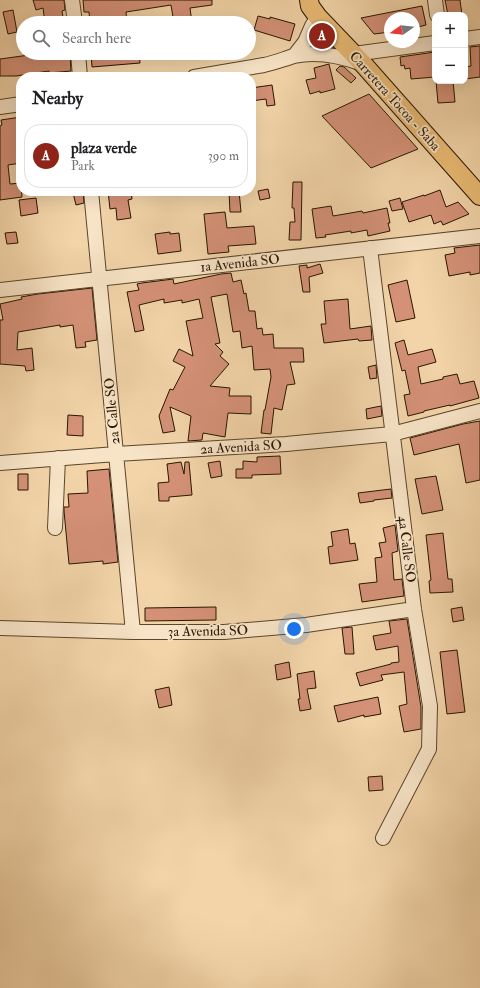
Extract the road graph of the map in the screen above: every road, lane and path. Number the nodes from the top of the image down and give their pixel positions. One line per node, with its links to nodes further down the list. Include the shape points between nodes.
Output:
1 (72, 0): 5 (street)
2 (435, 0): 4 (street)
3 (308, 6): 9 (street, via 312,26 305,42); 11 (main road, Carretera Tocoa - Saba)
4 (437, 12)
5 (74, 16)
6 (480, 37): 7 (street)
7 (468, 39)
8 (432, 44): 11 (street)
9 (294, 56): 11 (street, via 330,55); 13 (street)
10 (79, 60): 12 (street)
11 (359, 60): 17 (main road, Carretera Tocoa - Saba)
12 (80, 72)
13 (222, 72)
14 (16, 105): 15 (street)
15 (0, 107)
16 (91, 196): 20 (street, 2a Calle SO)
17 (480, 196)
18 (480, 236): 19 (street, 1a Avenida SO)
19 (370, 248): 20 (street, 1a Avenida SO); 23 (street, 4a Calle SO)
20 (99, 278): 21 (street, 1a Avenida SO); 24 (street, 2a Calle SO)
21 (0, 290)
22 (480, 411): 23 (street, 2a Avenida SO)
23 (392, 434): 24 (street, 2a Avenida SO, via 286,444); 28 (street, 4a Calle SO)
24 (116, 454): 25 (street, 2a Avenida SO); 30 (street, 2a Calle SO)
25 (58, 458): 26 (street, 2a Avenida SO); 27 (street)
26 (0, 463)
27 (55, 528)
28 (414, 609): 30 (street, 3a Avenida SO, via 306,625 231,631); 31 (street, 4a Calle SO, via 430,706 429,749)
29 (0, 628): 30 (street, 3a Avenida SO)
30 (133, 632)
31 (383, 838)

